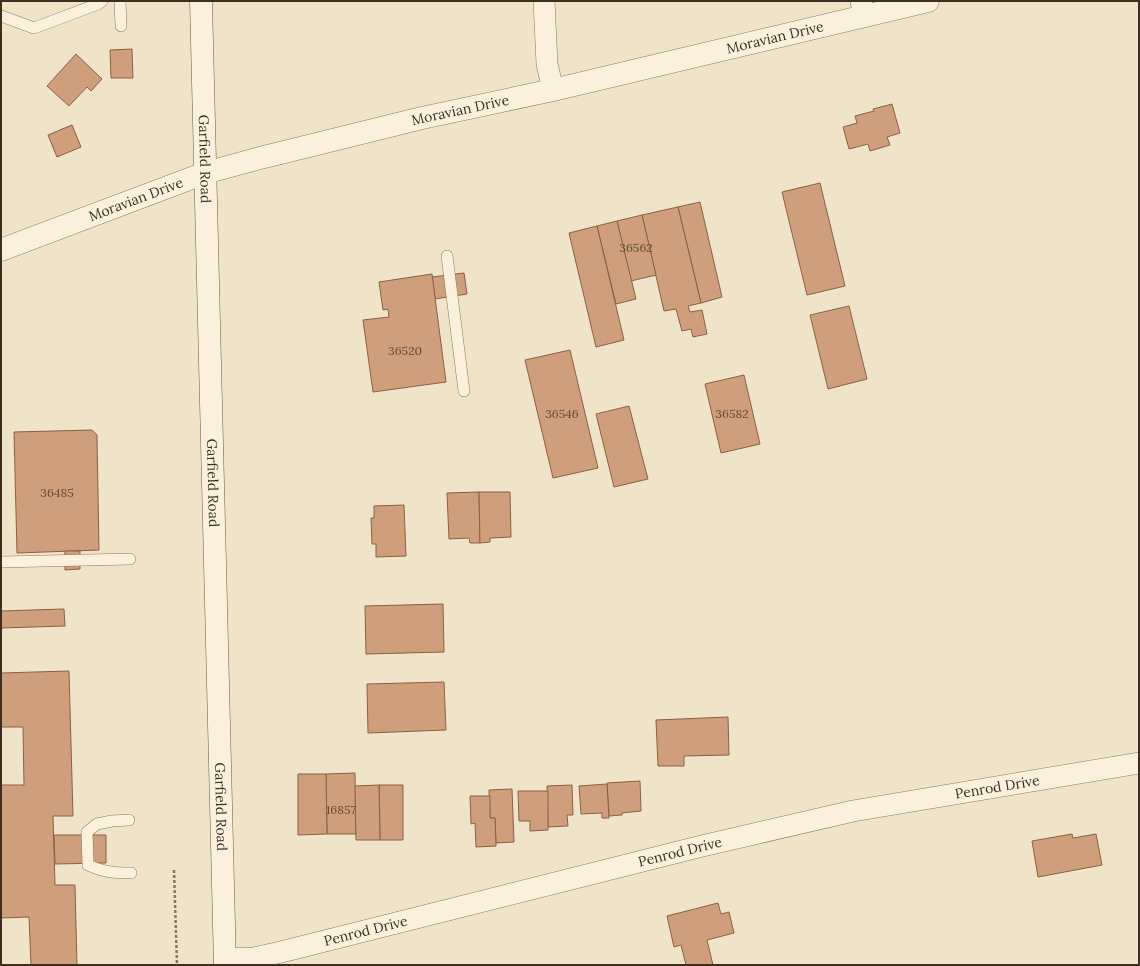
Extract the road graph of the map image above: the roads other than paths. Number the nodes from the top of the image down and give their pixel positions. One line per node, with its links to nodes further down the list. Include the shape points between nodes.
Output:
1 (102, 1): 7 (lane, via 34,28)
2 (120, 1): 8 (lane)
3 (200, 1): 10 (street, Garfield Road)
4 (544, 1): 9 (street, via 547,64)
5 (928, 1): 6 (street, Moravian Drive)
6 (862, 8): 9 (street, Moravian Drive, via 817,28)
7 (1, 16)
8 (121, 26)
9 (553, 90): 10 (street, Moravian Drive, via 422,118)
10 (205, 174): 11 (street, Moravian Drive); 19 (street, Garfield Road)
11 (1, 250)
12 (447, 256): 13 (lane)
13 (464, 391)
14 (130, 559): 15 (lane)
15 (1, 562)
16 (1139, 763): 19 (street, Penrod Drive, via 853,811 702,846 281,952)
17 (129, 820): 18 (lane, via 97,824 87,832 88,865 101,871)
18 (131, 873)
19 (225, 962)

